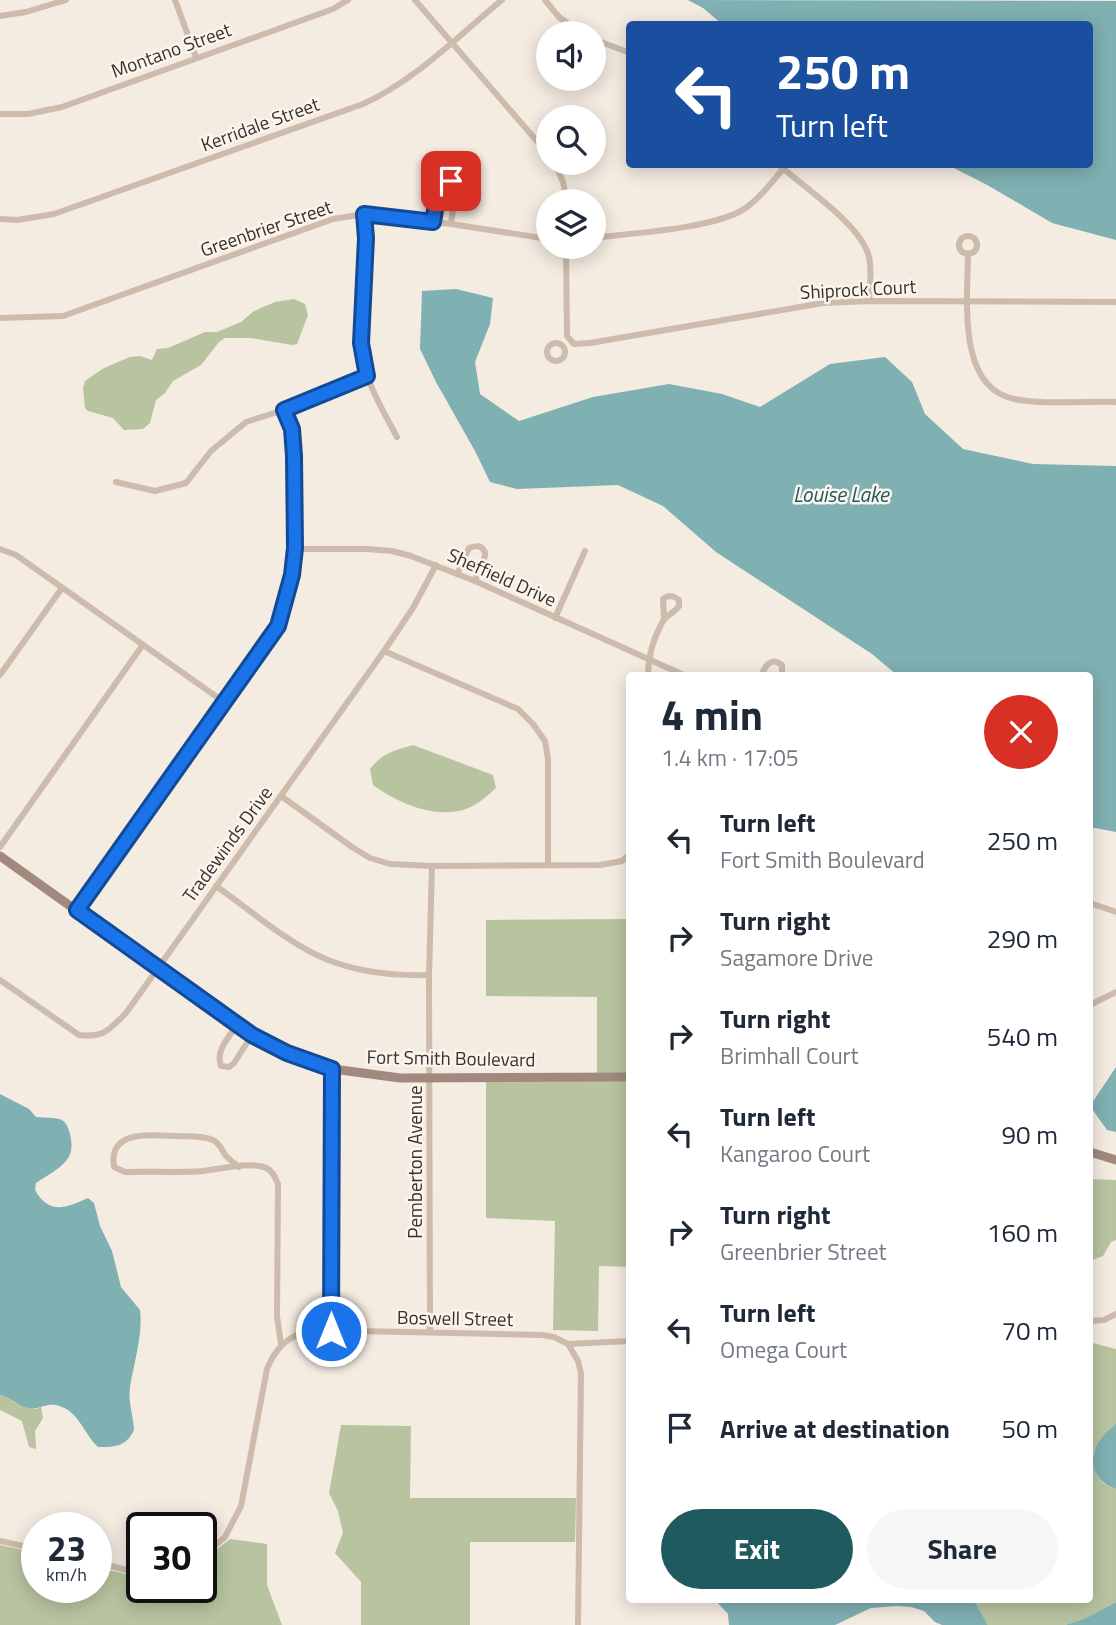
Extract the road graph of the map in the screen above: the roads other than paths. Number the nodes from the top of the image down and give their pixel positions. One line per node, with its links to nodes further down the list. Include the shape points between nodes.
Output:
1 (66, 0): 7 (street)
2 (176, 0): 12 (street)
3 (348, 0): 12 (street, Montano Street)
4 (415, 0): 9 (street)
5 (502, 0): 9 (street, Kerridale Street)
6 (545, 0): 8 (street)
7 (0, 16)
8 (564, 21)
9 (451, 42): 14 (street); 18 (street, Kerridale Street, via 389,92 363,104 54,214)
10 (606, 44): 11 (street)
11 (626, 51)
12 (196, 57): 13 (street, Montano Street, via 62,107)
13 (0, 114)
14 (536, 140)
15 (780, 168): 22 (street, via 762,194 726,218)
16 (782, 168): 25 (street, via 852,227 863,243 869,256)
17 (364, 214): 19 (street, Greenbrier Street); 28 (street, Greenbrier Street, via 333,219 63,316); 31 (street, via 361,343)
18 (0, 219)
19 (433, 222): 20 (street, Greenbrier Street); 20 (street, via 439,187 451,181 456,188)
20 (451, 224): 21 (street, Greenbrier Street)
21 (536, 237)
22 (606, 237)
23 (968, 253): 26 (street)
24 (566, 259): 29 (street)
25 (869, 301): 26 (street, Shiprock Court); 29 (street, Shiprock Court, via 823,303 590,343 574,344)
26 (968, 302): 27 (street, Shiprock Court); 32 (street, via 974,363 996,392 1013,399)
27 (1116, 302)
28 (0, 318)
29 (568, 338): 30 (street)
30 (563, 346)
31 (367, 376): 33 (street); 34 (street)
32 (1116, 402)
33 (284, 410): 35 (street, via 247,422 211,451 186,483 155,491); 36 (street, via 292,429)
34 (397, 437)
35 (116, 482)
36 (295, 548): 39 (street, Sheffield Drive, via 392,551); 53 (street, via 278,626)
37 (0, 549): 42 (street)
38 (585, 551): 43 (street)
39 (436, 565): 40 (street, Sheffield Drive); 46 (street, Tradewinds Drive)
40 (457, 574): 41 (street, Sheffield Drive); 41 (street, via 469,548 475,545 485,556)
41 (475, 581): 43 (street, Sheffield Drive)
42 (62, 588): 45 (street); 52 (street)
43 (555, 618): 47 (street, Sheffield Drive)
44 (664, 618): 47 (street)
45 (142, 646): 53 (street); 55 (street)
46 (384, 651): 54 (street, Tradewinds Drive); 58 (street, via 518,709 533,723 545,741 548,759)
47 (649, 658): 48 (street); 49 (street, Sheffield Drive)
48 (648, 672)
49 (678, 672)
50 (763, 672): 51 (street, via 776,662 782,664)
51 (782, 672)
52 (0, 676)
53 (224, 702): 62 (street)
54 (281, 796): 59 (street, via 370,858); 60 (street, Tradewinds Drive)
55 (0, 847)
56 (0, 856): 62 (street, Fort Smith Boulevard)
57 (626, 858): 58 (street, via 600,865)
58 (548, 865): 59 (street)
59 (432, 866): 65 (street, Pemberton Avenue)
60 (215, 886): 64 (street, Tradewinds Drive); 65 (street, via 328,960 377,973)
61 (1093, 904): 63 (street)
62 (77, 910): 64 (street, Fort Smith Boulevard)
63 (1116, 912)
64 (156, 968): 66 (street, Tradewinds Drive, via 126,1013 104,1034 93,1037 64,1026); 69 (street, Fort Smith Boulevard)
65 (429, 975): 73 (street, Pemberton Avenue)
66 (0, 980)
67 (1116, 992): 68 (street)
68 (1093, 1004)
69 (237, 1025): 70 (street, Fort Smith Boulevard); 70 (street, via 220,1051 221,1066 234,1063)
70 (252, 1035): 71 (street, Fort Smith Boulevard)
71 (332, 1069): 73 (street, Fort Smith Boulevard); 79 (street)
72 (626, 1077): 73 (street, Fort Smith Boulevard)
73 (431, 1078): 80 (street, Pemberton Avenue)
74 (1093, 1154): 75 (street)
75 (1116, 1160)
76 (239, 1167): 76 (street, via 125,1172 113,1163 118,1146 126,1139 153,1135 214,1140); 82 (street, via 268,1168 278,1184)
77 (1116, 1314): 78 (street)
78 (1093, 1321)
79 (331, 1331): 80 (street, Boswell Street); 82 (street, Boswell Street, via 311,1330)
80 (430, 1332): 83 (street, Boswell Street, via 542,1335)
81 (626, 1341): 83 (street, Boswell Street)
82 (281, 1344): 85 (street, via 267,1369 241,1506)
83 (568, 1345): 87 (street, via 581,1373)
84 (0, 1541): 86 (street)
85 (217, 1544)
86 (21, 1546)
87 (578, 1625)

